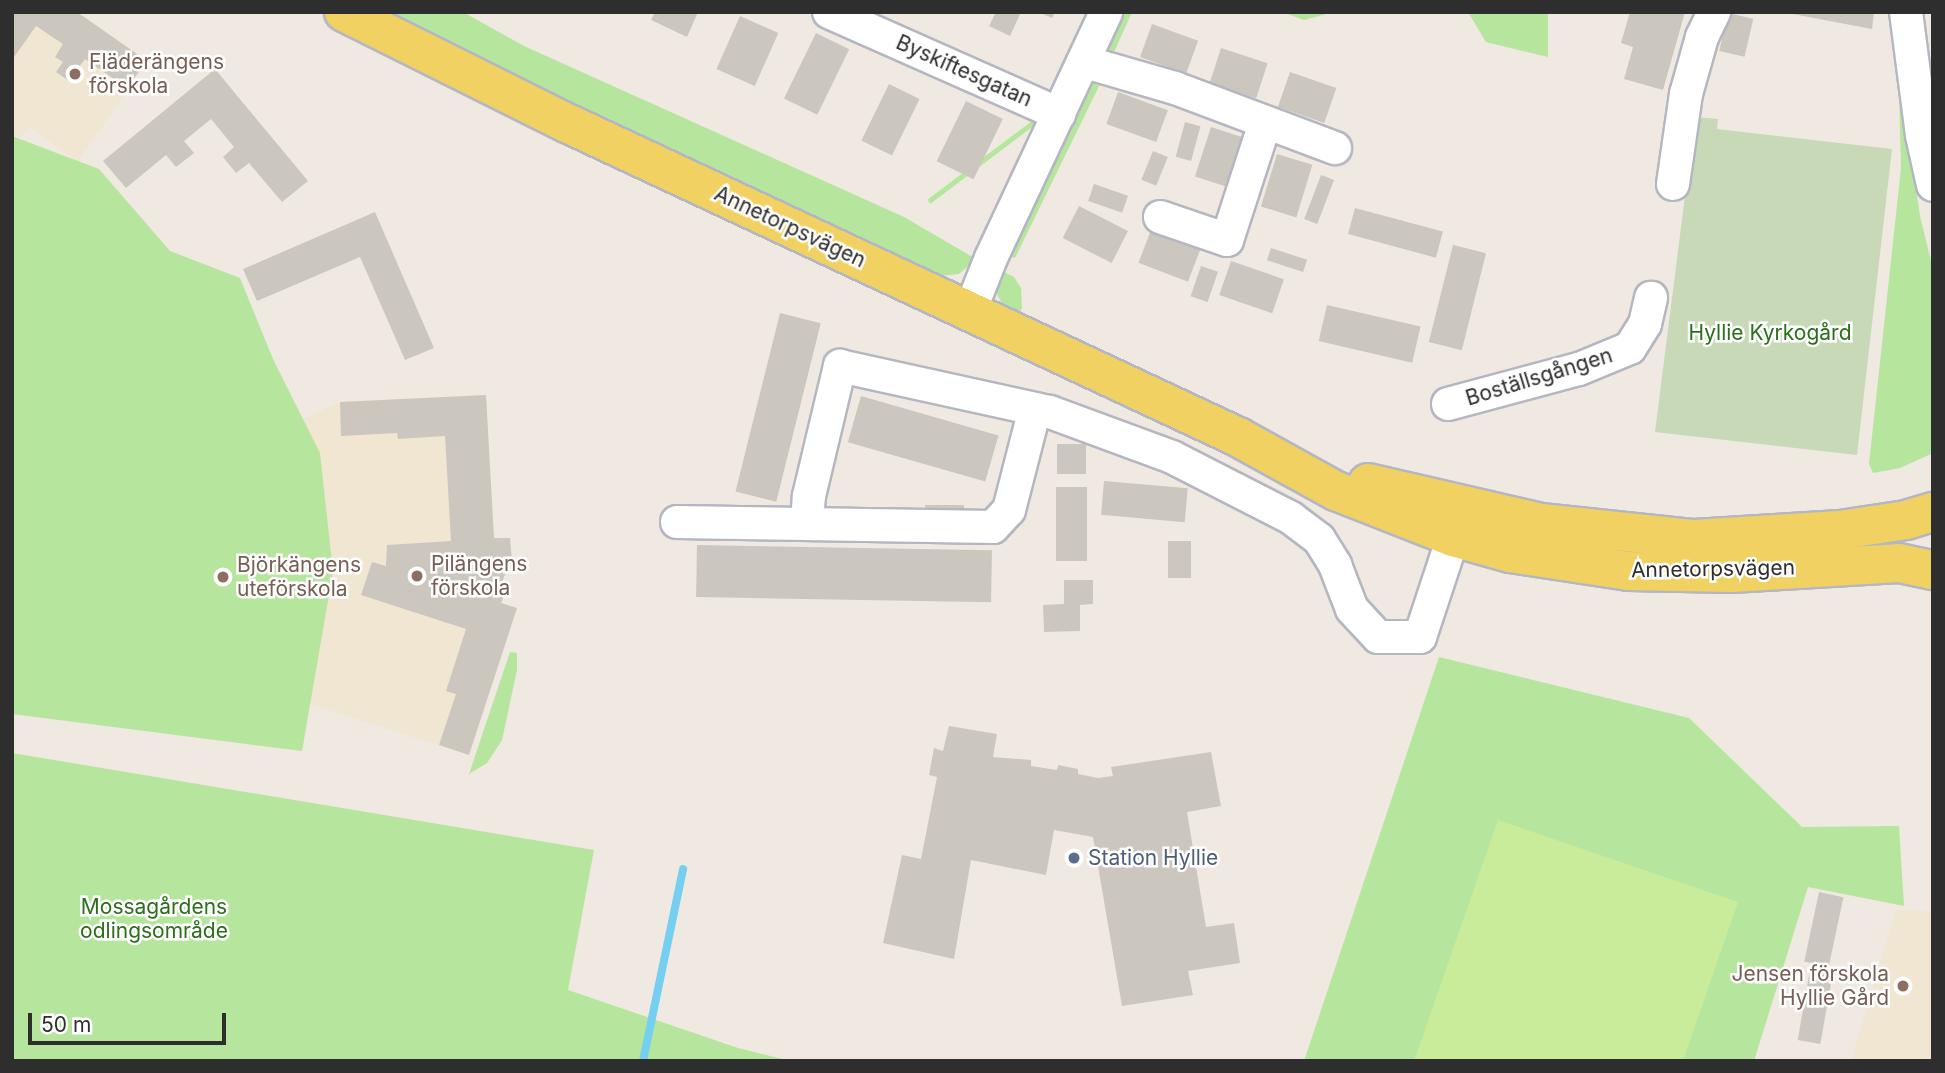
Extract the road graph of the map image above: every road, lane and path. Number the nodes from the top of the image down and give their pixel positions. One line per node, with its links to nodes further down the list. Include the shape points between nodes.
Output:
1 (344, 12): 14 (main road, Annetorpsvägen, via 569,124)
2 (830, 12): 7 (street, Byskiftesgatan)
3 (1106, 12): 6 (street, Byskiftesgatan)
4 (1714, 12): 10 (street, via 1686,94)
5 (1906, 12): 11 (street)
6 (1085, 62): 7 (street, Byskiftesgatan); 8 (street)
7 (1059, 114): 14 (street, Byskiftesgatan)
8 (1265, 123): 9 (street); 12 (street, via 1227,240)
9 (1335, 148)
10 (1673, 184)
11 (1933, 185)
12 (1160, 217)
13 (1651, 298): 15 (street, Boställsgången, via 1645,324 1630,348 1580,369)
14 (971, 311): 18 (main road, Annetorpsvägen, via 1238,436 1336,491)
15 (1448, 404)
16 (1035, 409): 18 (street, via 1172,457 1291,518 1319,539 1352,609 1378,636 1420,637); 20 (street, via 1009,510 993,527); 20 (street, via 840,366 809,496)
17 (1933, 512): 18 (main road, Annetorpsvägen, via 1840,530 1694,539 1541,523)
18 (1455, 521): 21 (main road, Annetorpsvägen, via 1510,553 1629,571 1732,573 1899,563)
19 (677, 522): 20 (street)
20 (807, 523)
21 (1933, 570)

